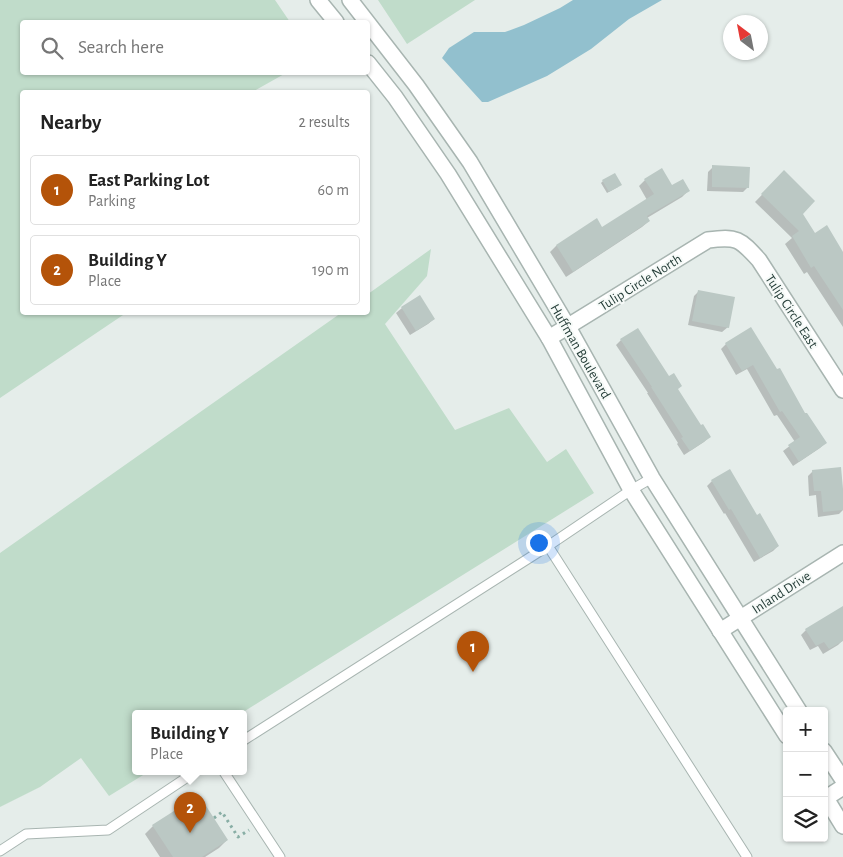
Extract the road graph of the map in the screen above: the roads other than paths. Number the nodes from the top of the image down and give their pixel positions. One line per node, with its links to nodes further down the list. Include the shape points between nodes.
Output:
1 (318, 0): 3 (street)
2 (350, 0): 4 (street, Huffman Boulevard)
3 (334, 20)
4 (366, 20)
5 (370, 26): 8 (street, Huffman Boulevard, via 470,162)
6 (370, 65): 9 (street, Huffman Boulevard, via 448,174)
7 (734, 239): 8 (street, Tulip Circle North, via 708,240); 10 (street, Tulip Circle East, via 744,244 759,260)
8 (568, 327): 9 (street, Tulip Circle North); 11 (street, Huffman Boulevard)
9 (549, 338): 12 (street, Huffman Boulevard)
10 (843, 390)
11 (652, 478): 12 (lane); 15 (street, Huffman Boulevard)
12 (631, 490): 13 (lane); 16 (street, Huffman Boulevard)
13 (548, 546): 19 (lane); 30 (lane)
14 (843, 552): 15 (street, Inland Drive)
15 (740, 618): 16 (street, Inland Drive); 17 (street, Huffman Boulevard)
16 (720, 631): 18 (street, Huffman Boulevard)
17 (796, 707)
18 (783, 730)
19 (247, 738)
20 (825, 752): 23 (street)
21 (190, 775): 28 (lane, via 108,830 26,834)
22 (226, 775): 29 (lane)
23 (843, 780)
24 (843, 787): 25 (street)
25 (828, 795)
26 (828, 802): 27 (street)
27 (843, 826)
28 (0, 851)
29 (280, 857)
30 (747, 857)

